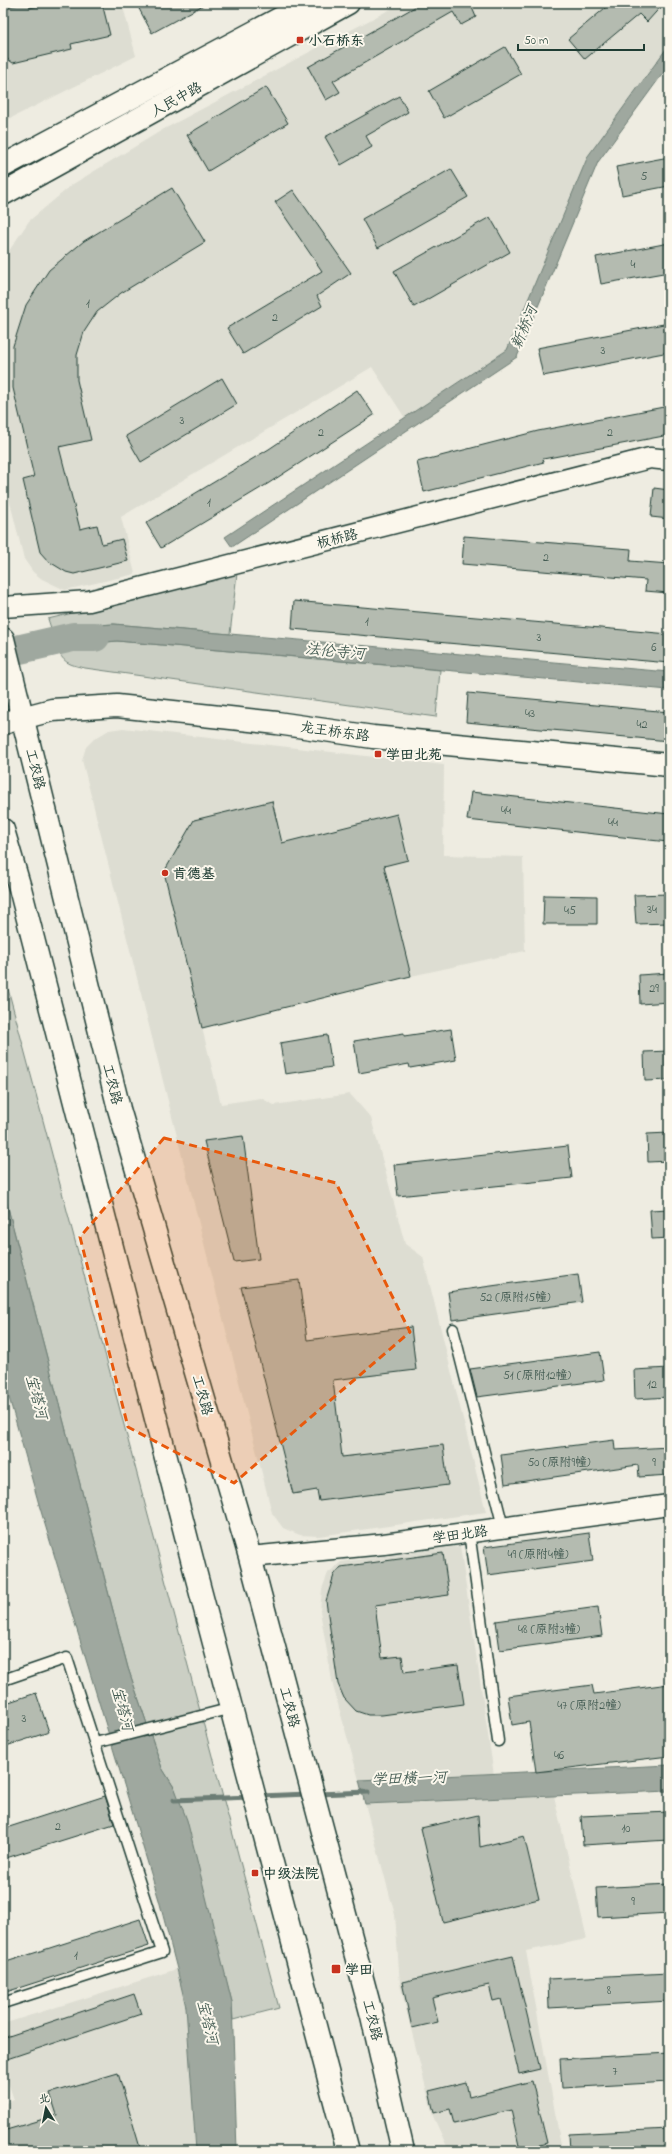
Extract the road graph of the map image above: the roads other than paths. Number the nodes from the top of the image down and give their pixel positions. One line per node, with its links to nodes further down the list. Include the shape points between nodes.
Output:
1 (309, 3): 3 (main road, 人民中路)
2 (348, 3): 4 (main road, 人民中路)
3 (3, 166)
4 (3, 194)
5 (669, 460): 6 (street, 板桥路, via 650,458 89,601)
6 (3, 607)
7 (3, 639): 8 (main road, 工农路, via 12,670)
8 (13, 720): 9 (main road, 龙王桥东路, via 52,710 117,706 373,736); 15 (main road, 工农路, via 119,1109)
9 (669, 765)
10 (3, 830): 17 (main road)
11 (453, 1329): 13 (lane)
12 (669, 1505): 13 (street, 学田北路)
13 (503, 1528): 14 (street, 学田北路)
14 (469, 1532): 15 (street, 学田北路, via 384,1544); 18 (lane)
15 (250, 1557): 22 (main road, 工农路, via 372,2016)
16 (3, 1680): 19 (lane, via 67,1658)
17 (232, 1708): 19 (lane); 21 (main road)
18 (498, 1741)
19 (99, 1742): 20 (lane, via 162,1952)
20 (3, 2003)
21 (348, 2151)
22 (403, 2151)

